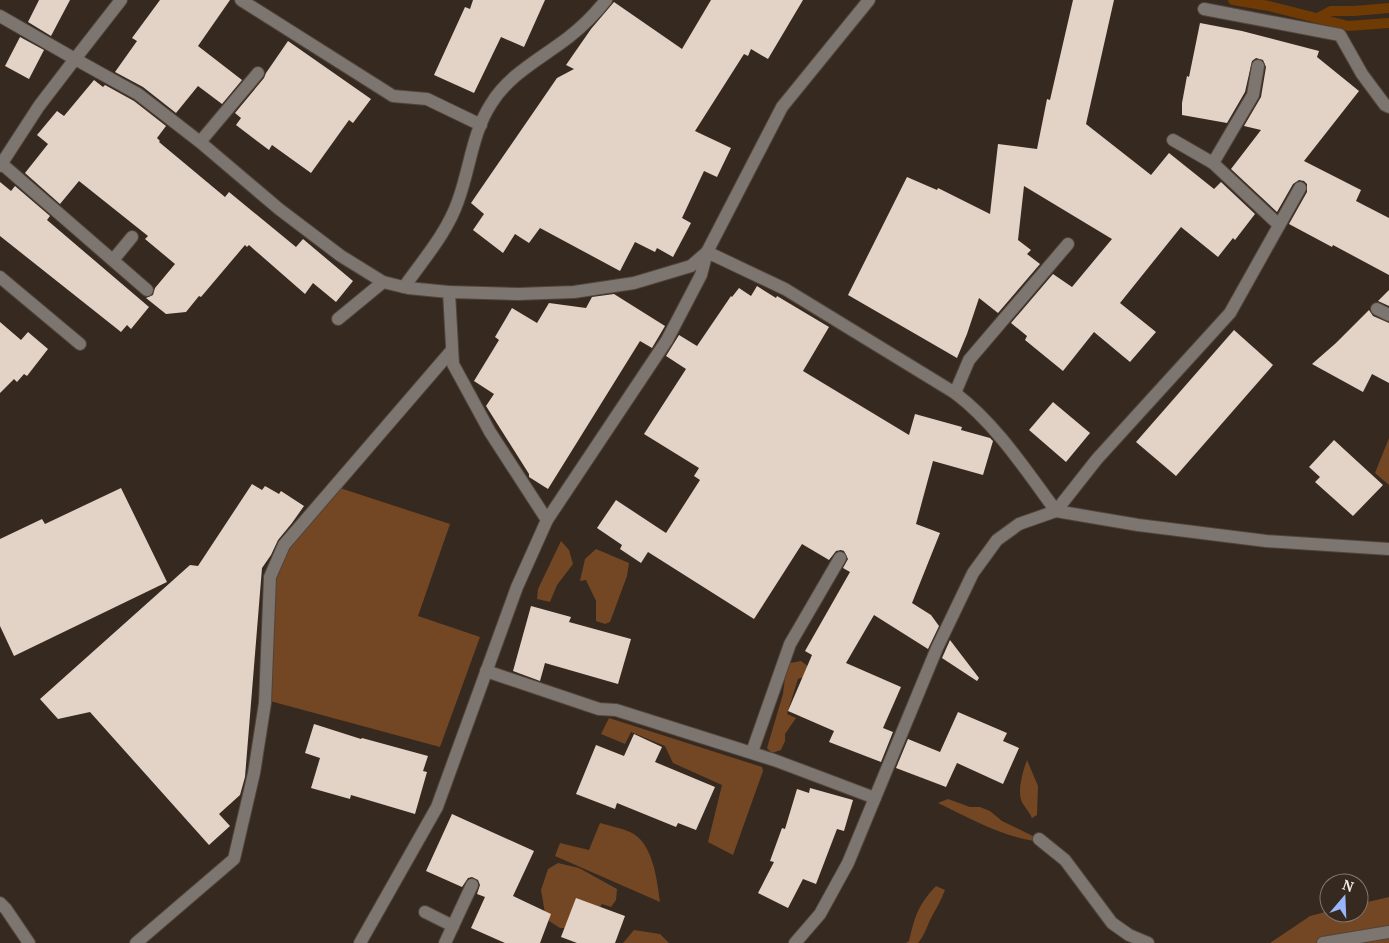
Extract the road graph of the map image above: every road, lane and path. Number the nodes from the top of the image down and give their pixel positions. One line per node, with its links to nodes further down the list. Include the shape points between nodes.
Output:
1 (121, 0): 7 (street)
2 (241, 0): 11 (street, via 393,96 426,99)
3 (606, 0): 11 (street, via 570,37 502,88)
4 (869, 0): 20 (street, via 782,107)
5 (1204, 9): 10 (street, via 1340,35 1362,74)
6 (0, 16): 7 (street)
7 (75, 59): 13 (street, via 138,94); 15 (street, via 39,106)
8 (1258, 66): 14 (street, via 1253,95)
9 (258, 73): 13 (street)
10 (1389, 106)
11 (481, 125): 24 (street, via 459,200 448,225)
12 (1173, 140): 14 (street)
13 (200, 142): 23 (street, via 279,209 341,256)
14 (1213, 163): 17 (street)
15 (1, 165): 21 (street)
16 (1300, 188): 17 (street)
17 (1279, 225): 33 (street, via 1230,312 1097,458)
18 (132, 237): 21 (street)
19 (1068, 244): 32 (street, via 969,360)
20 (707, 252): 26 (street, via 691,266 634,283 565,292); 32 (street, via 785,289); 34 (street, via 701,275 667,340)
21 (113, 260): 25 (street)
22 (0, 277): 30 (street)
23 (383, 282): 24 (street); 29 (street)
24 (404, 287): 26 (street)
25 (147, 290)
26 (449, 292): 31 (street)
27 (1377, 309): 28 (street)
28 (1389, 315)
29 (338, 319)
30 (80, 344)
31 (452, 350): 34 (street, via 453,364 490,432); 47 (street, via 284,545 270,577 265,703 254,773 234,859)
32 (955, 393): 33 (street, via 998,433)
33 (1056, 511): 35 (street, via 1266,541); 39 (street, via 1019,524 997,540 973,573 937,648)
34 (547, 520): 37 (street, via 517,587)
35 (1389, 549)
36 (840, 558): 38 (street, via 790,644)
37 (486, 671): 38 (street, via 599,709 616,710); 48 (street, via 437,807)
38 (752, 752): 39 (street)
39 (875, 798): 50 (street, via 848,863 820,914)
40 (1040, 839): 51 (street, via 1065,860 1112,923)
41 (472, 885): 44 (street)
42 (0, 903): 46 (street)
43 (425, 912): 44 (street)
44 (453, 926): 49 (street)
45 (1389, 932): 52 (street)
46 (29, 943)
47 (136, 943)
48 (360, 943)
49 (445, 943)
50 (795, 943)
51 (1148, 943)
52 (1324, 943)

